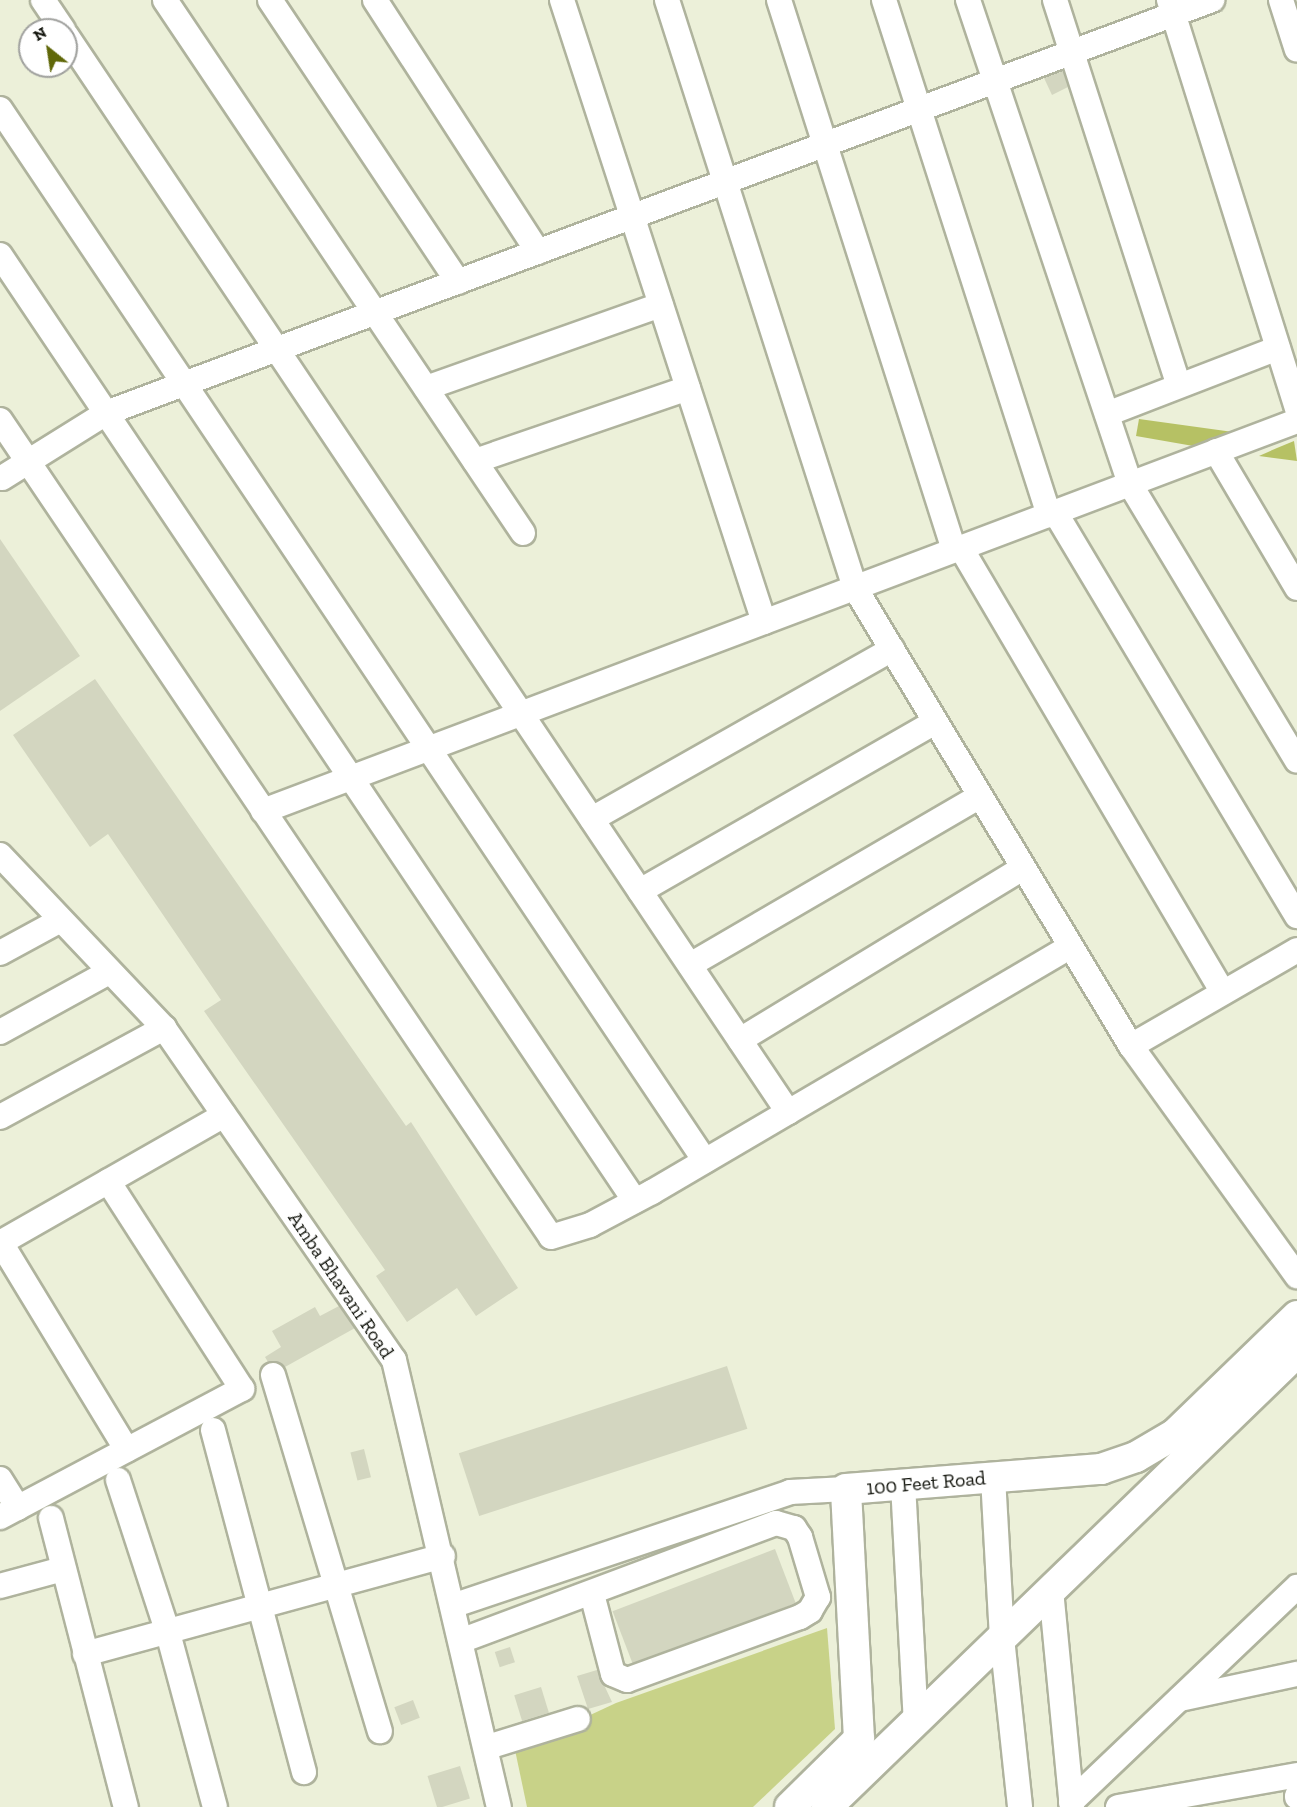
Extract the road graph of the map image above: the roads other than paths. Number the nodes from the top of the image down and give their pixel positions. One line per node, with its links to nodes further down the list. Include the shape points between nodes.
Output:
1 (43, 0): 14 (street)
2 (165, 0): 28 (street)
3 (270, 0): 26 (street)
4 (375, 0): 24 (street)
5 (562, 0): 23 (street)
6 (667, 0): 22 (street)
7 (779, 0): 21 (street)
8 (884, 0): 20 (street)
9 (968, 0): 18 (street)
10 (1055, 0): 16 (street)
11 (1212, 0): 13 (street)
12 (1281, 0): 15 (street)
13 (1171, 7): 16 (street); 29 (street)
14 (55, 18)
15 (1297, 50)
16 (1072, 52): 18 (street); 32 (street)
17 (78, 53): 30 (street)
18 (996, 81): 20 (street); 37 (street)
19 (0, 109): 31 (street)
20 (919, 109): 21 (street); 45 (street)
21 (825, 145): 22 (street); 47 (street)
22 (726, 182): 23 (street); 49 (street)
23 (632, 217): 24 (street); 27 (street)
24 (538, 252): 26 (street)
25 (0, 255): 36 (street)
26 (458, 282): 28 (street)
27 (661, 305): 33 (street); 34 (street)
28 (375, 313): 30 (street); 33 (street)
29 (1278, 348): 32 (street); 35 (street)
30 (276, 349): 31 (street); 52 (street)
31 (183, 384): 36 (street); 54 (street)
32 (1179, 386): 37 (street)
33 (426, 388): 41 (street)
34 (688, 388): 41 (street); 50 (street)
35 (1297, 408)
36 (106, 413): 42 (street); 56 (street)
37 (1107, 414): 44 (street)
38 (0, 420): 42 (street)
39 (1297, 421): 40 (street)
40 (1216, 452): 44 (street); 48 (street)
41 (475, 461): 46 (street)
42 (28, 462): 43 (street); 58 (street)
43 (2, 478)
44 (1130, 484): 45 (street); 55 (street)
45 (1052, 514): 47 (street); 63 (street)
46 (523, 533)
47 (958, 549): 49 (street); 70 (street)
48 (1293, 574)
49 (855, 588): 50 (street); 51 (street)
50 (764, 622): 52 (street)
51 (892, 650): 53 (street); 59 (street)
52 (521, 714): 54 (street); 59 (street)
53 (935, 722): 57 (street); 62 (street)
54 (428, 748): 56 (street); 78 (street)
55 (1297, 761)
56 (351, 778): 58 (street); 80 (street)
57 (980, 796): 61 (street); 68 (street)
58 (263, 811): 80 (street, via 550,1236 590,1224)
59 (592, 819): 62 (street)
60 (0, 855): 64 (street, Amba Bhavani Road)
61 (1023, 868): 65 (street); 73 (street)
62 (640, 891): 68 (street)
63 (1297, 916)
64 (59, 921): 67 (street); 69 (street, Amba Bhavani Road)
65 (1069, 946): 74 (street); 75 (street)
66 (1297, 950): 70 (street)
67 (0, 953)
68 (690, 965): 73 (street)
69 (109, 972): 71 (street, Amba Bhavani Road); 72 (street)
70 (1222, 991): 74 (street)
71 (164, 1028): 76 (street, Amba Bhavani Road); 77 (street)
72 (0, 1032)
73 (740, 1040): 75 (street)
74 (1131, 1046): 82 (street)
75 (788, 1112): 78 (street)
76 (224, 1115): 79 (street); 95 (street, Amba Bhavani Road, via 394,1360)
77 (0, 1117)
78 (705, 1161): 80 (street)
79 (108, 1181): 81 (street); 87 (street, via 242,1389)
80 (635, 1201)
81 (1, 1243): 87 (street)
82 (1297, 1276)
83 (1297, 1316): 88 (main road, 100 Feet Road, via 1175,1434 1146,1452 1101,1469)
84 (1297, 1352): 100 (main road)
85 (273, 1375): 98 (street)
86 (213, 1430): 102 (street)
87 (127, 1450): 93 (street)
88 (993, 1477): 91 (main road, 100 Feet Road); 105 (street)
89 (0, 1479): 93 (street)
90 (118, 1480): 104 (street)
91 (903, 1484): 92 (main road, 100 Feet Road); 111 (street)
92 (846, 1489): 103 (street, via 790,1492); 120 (main road, 100 Feet Road, via 860,1739)
93 (9, 1513)
94 (51, 1518): 96 (street)
95 (443, 1556): 98 (street); 103 (street, Amba Bhavani Road)
96 (63, 1569): 97 (street); 107 (street)
97 (0, 1586)
98 (335, 1586): 102 (street); 112 (street)
99 (1296, 1589): 109 (street)
100 (1051, 1590): 105 (main road); 116 (street)
101 (592, 1594): 101 (street, via 776,1523 794,1528 800,1537 818,1597 810,1611 800,1617 627,1680 613,1674); 106 (street)
102 (261, 1604): 104 (street); 114 (street)
103 (455, 1605): 106 (street, Amba Bhavani Road)
104 (168, 1633): 107 (street); 118 (street)
105 (1002, 1638): 111 (main road); 122 (street)
106 (463, 1640): 113 (street, Amba Bhavani Road)
107 (85, 1654): 117 (street)
108 (1297, 1674): 109 (street)
109 (1180, 1699): 116 (street)
110 (578, 1719): 113 (street)
111 (916, 1721): 121 (main road)
112 (380, 1731)
113 (488, 1747): 119 (street, Amba Bhavani Road)
114 (304, 1772)
115 (1297, 1775): 123 (street)
116 (1072, 1804)
117 (126, 1807)
118 (215, 1807)
119 (500, 1807)
120 (790, 1807)
121 (827, 1807)
122 (1020, 1807)
123 (1118, 1807)

